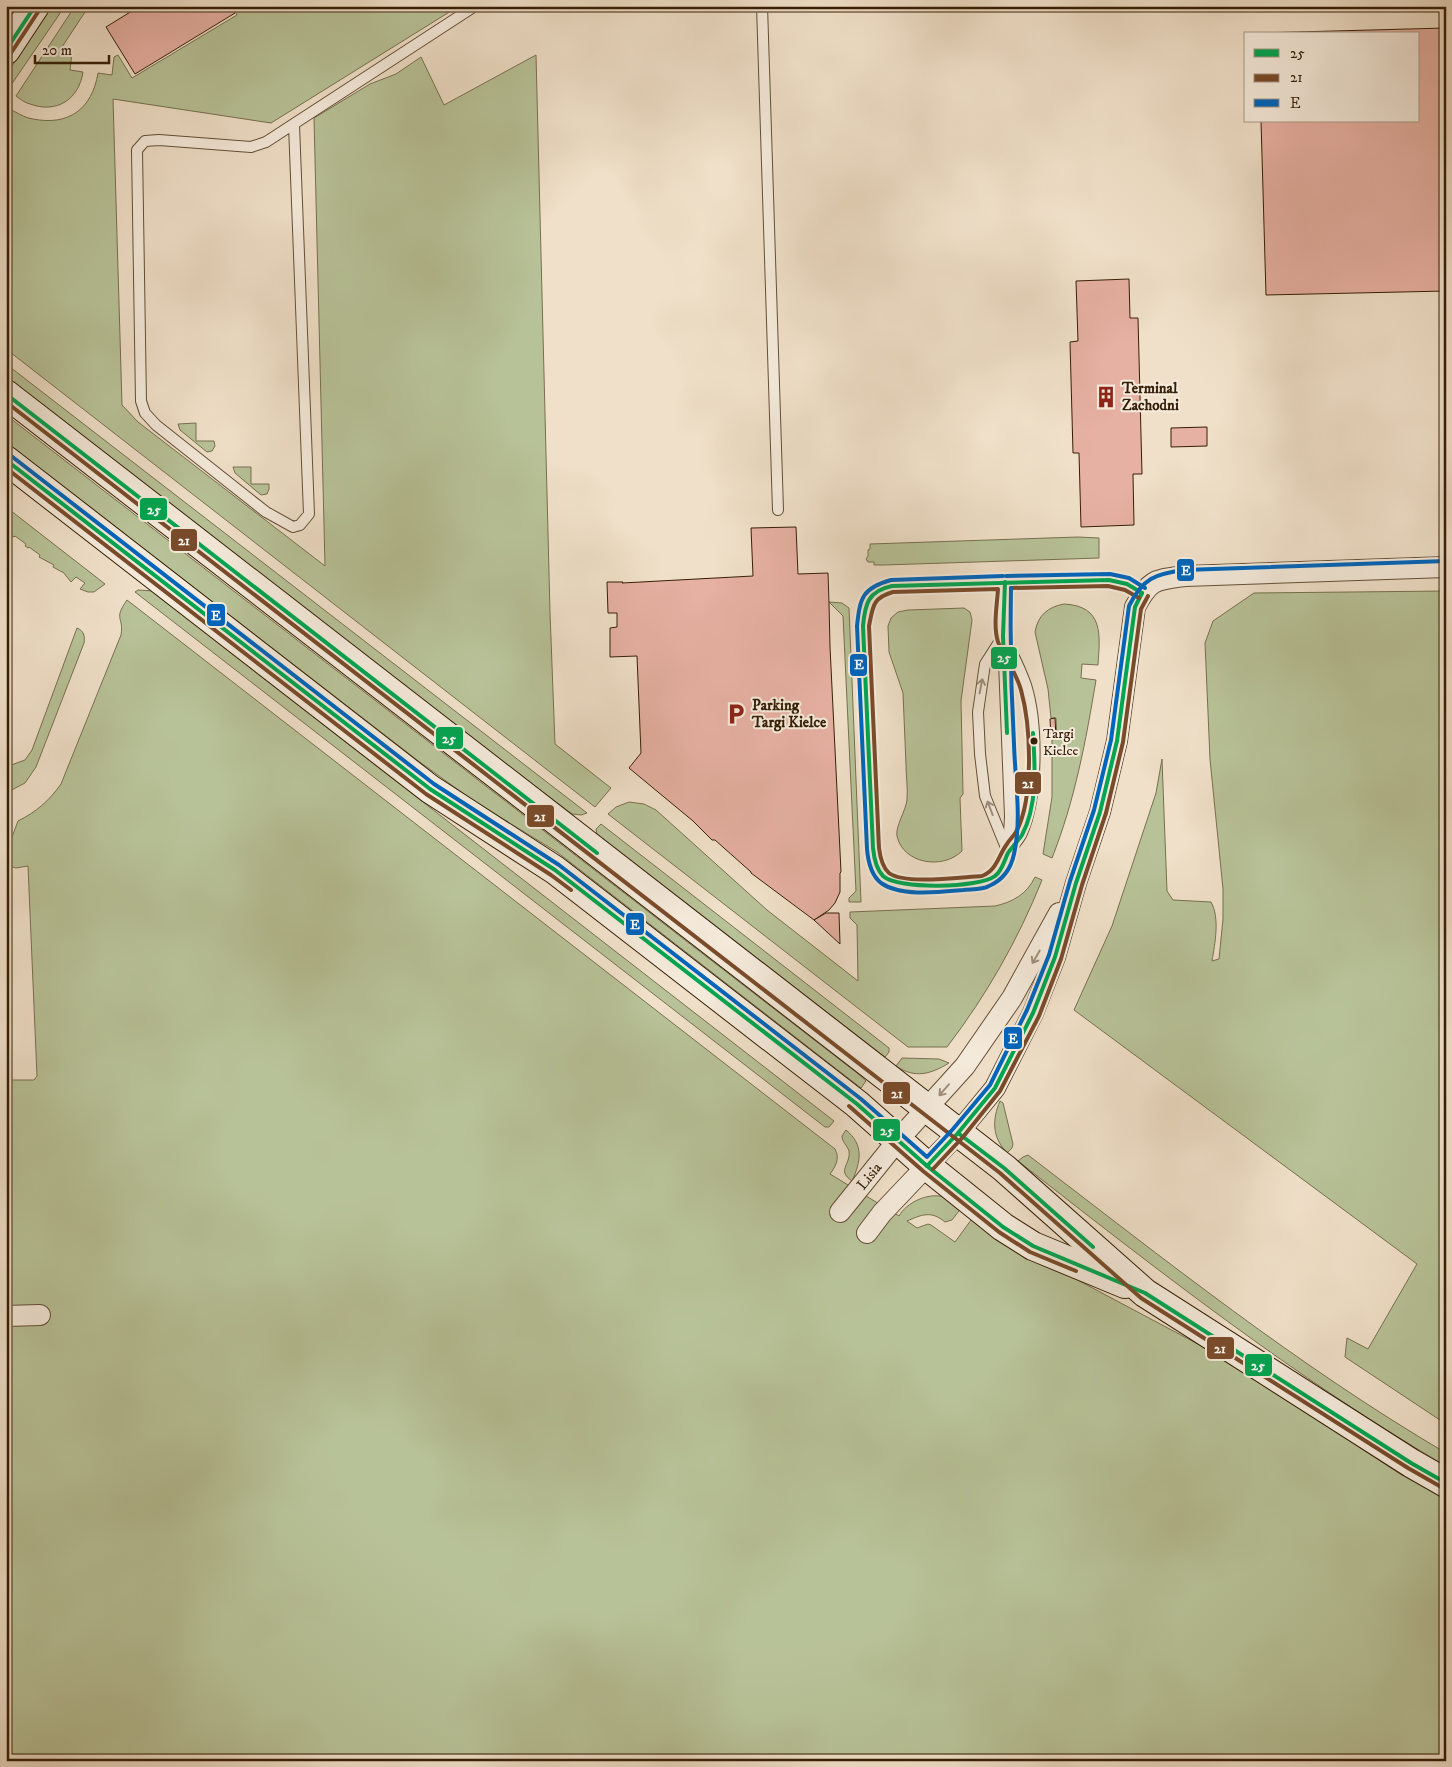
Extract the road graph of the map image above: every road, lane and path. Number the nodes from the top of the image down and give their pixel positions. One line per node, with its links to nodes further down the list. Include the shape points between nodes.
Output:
1 (35, 6): 4 (street)
2 (476, 6): 5 (lane)
3 (762, 6): 8 (lane)
4 (6, 50)
5 (294, 125): 5 (lane, via 251,148 159,140 145,141 137,150 141,401 145,413 266,512 293,527 300,525 309,514)
6 (6, 394): 15 (street)
7 (6, 460): 17 (street, via 430,789 555,870 858,1104)
8 (778, 510)
9 (1446, 567): 11 (street, via 1185,576 1153,583)
10 (1005, 582): 11 (lane, via 1109,580 1127,584); 12 (lane); 13 (lane, via 880,589 867,602 863,626 873,848 878,868 889,881 909,886 983,882 998,874)
11 (1142, 593): 14 (street, via 1135,607 1114,750 1100,812)
12 (1003, 636): 13 (lane, via 1010,816); 13 (lane, one-way to 12, via 985,796 978,712 986,664); 13 (lane, via 1026,687 1035,768 1027,820)
13 (1008, 853)
14 (1076, 883): 15 (street, Lisia, one-way to 15, via 1012,998 965,1066); 16 (street, via 1055,957 1033,1013 995,1088)
15 (927, 1109): 16 (street); 17 (street, Lisia)
16 (958, 1133): 18 (street); 21 (street, via 1004,1168)
17 (898, 1140): 18 (street); 19 (street, Lisia)
18 (926, 1166): 20 (street); 21 (street, via 1033,1246)
19 (840, 1212)
20 (867, 1233)
21 (1145, 1293): 24 (street)
22 (40, 1315): 23 (street)
23 (6, 1316)
24 (1446, 1483)

